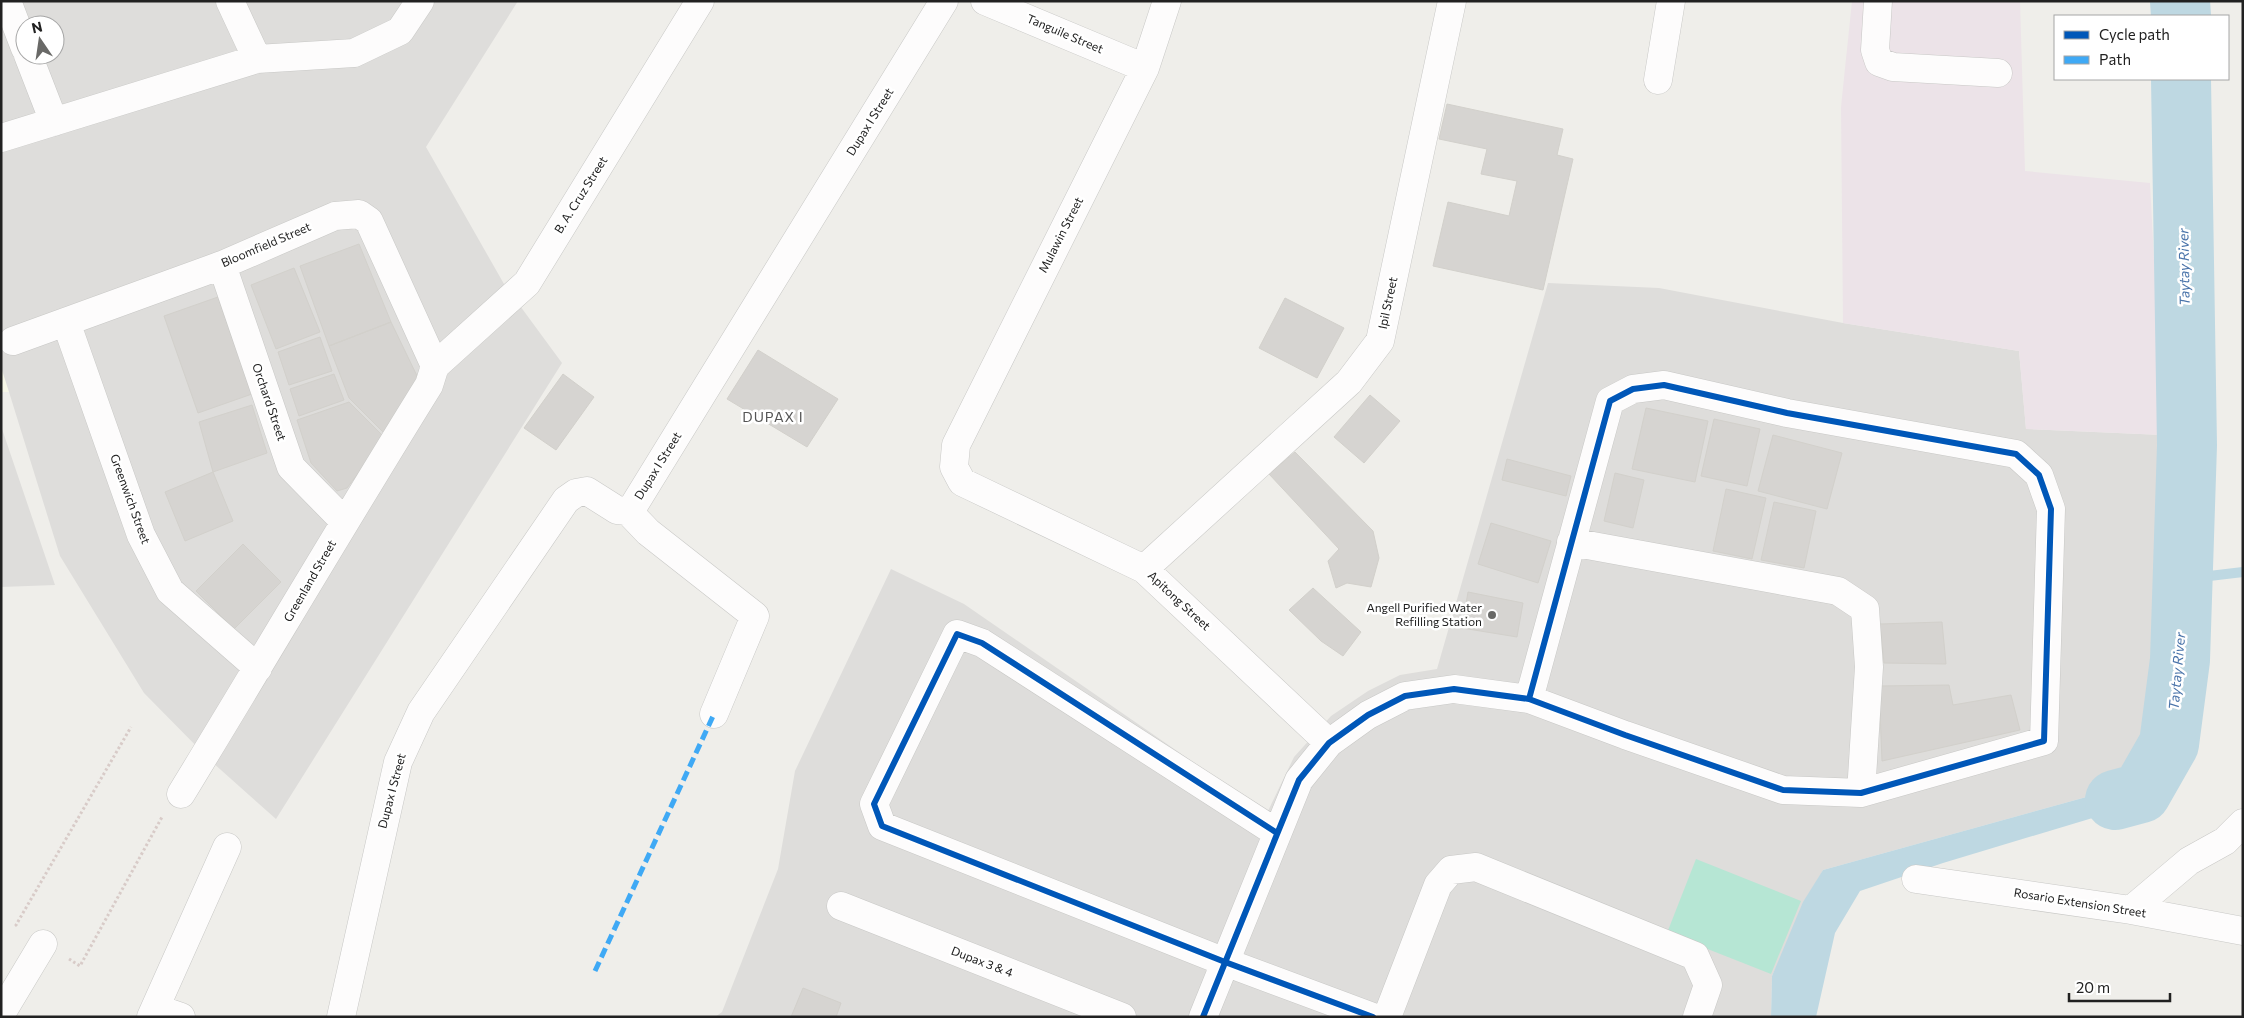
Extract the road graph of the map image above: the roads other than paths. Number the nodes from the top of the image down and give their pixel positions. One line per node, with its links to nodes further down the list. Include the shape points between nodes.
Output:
1 (7, 1): 11 (street)
2 (230, 1): 12 (street)
3 (420, 1): 12 (street, via 400,31 354,53)
4 (700, 1): 22 (street, B. A. Cruz Street, via 527,283)
5 (944, 1): 24 (street, Dupax I Street)
6 (985, 1): 14 (street, Tanguile Street)
7 (1167, 1): 14 (street, Mulawin Street)
8 (1452, 1): 27 (street, Ipil Street, via 1380,341 1349,382)
9 (1672, 1): 16 (street)
10 (1878, 1): 15 (street, via 1875,50 1879,62 1893,67)
11 (15, 22)
12 (257, 59): 17 (street)
13 (32, 65): 17 (street)
14 (1145, 68): 23 (street, Mulawin Street, via 956,445)
15 (1998, 73)
16 (1658, 80)
17 (54, 122): 18 (street)
18 (1, 138)
19 (222, 265): 20 (street, Bloomfield Street); 22 (street, Bloomfield Street, via 335,216 359,214 368,221); 25 (street, Orchard Street, via 291,467)
20 (66, 322): 21 (street, Bloomfield Street); 28 (street, Greenwich Street, via 141,536 170,591)
21 (13, 341)
22 (435, 366): 25 (street, Greenland Street, via 429,385)
23 (954, 468): 27 (street, Apitong Street, via 962,482)
24 (628, 511): 30 (street, via 648,532 755,616); 46 (street, Dupax I Street, via 617,510 587,491 566,500 421,712 398,762)
25 (344, 521): 28 (street, Greenland Street)
26 (1571, 542): 29 (street); 32 (street, via 1838,591 1865,610 1869,667); 32 (street, via 1610,401 1634,389 1664,385 1787,413 2016,454 2039,475 2050,509 2044,741)
27 (1144, 569): 31 (street, Apitong Street)
28 (258, 668): 33 (street, Greenland Street)
29 (1529, 699): 31 (street, via 1454,689 1405,696 1368,714); 32 (street, via 1783,790)
30 (714, 714)
31 (1329, 743): 35 (street, via 1299,780)
32 (1862, 793)
33 (181, 794)
34 (2243, 823): 39 (street, via 2225,842 2189,861)
35 (1277, 833): 42 (street); 42 (street, via 982,643 957,634 874,804 882,826)
36 (227, 847): 43 (street)
37 (1916, 879): 39 (street, Rosario Extension Street)
38 (842, 906): 47 (street, Dupax 3 & 4)
39 (2131, 910): 40 (street, Rosario Extension Street)
40 (2243, 931)
41 (43, 944): 44 (street)
42 (1225, 962): 48 (street); 49 (street)
43 (153, 1012): 45 (street)
44 (1, 1014)
45 (181, 1017)
46 (341, 1017)
47 (1122, 1017)
48 (1203, 1017)
49 (1373, 1017)
50 (1388, 1017): 51 (street, via 1438,885 1451,870 1476,867 1695,956 1708,986)
51 (1697, 1017)

